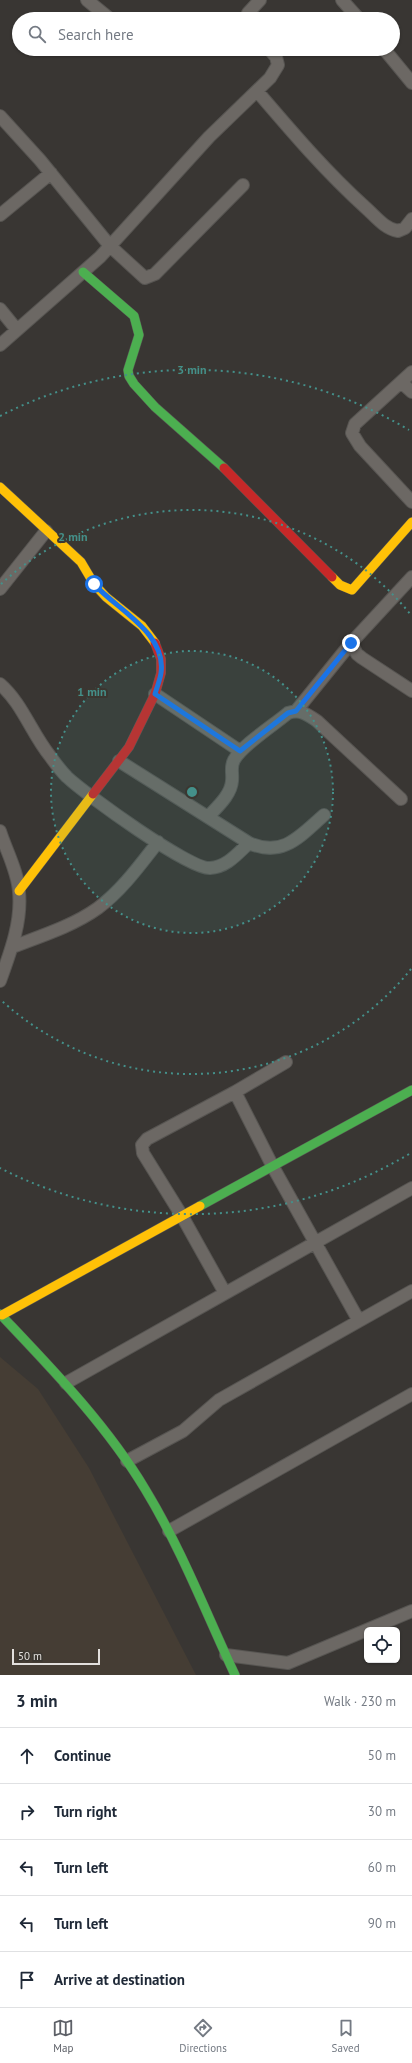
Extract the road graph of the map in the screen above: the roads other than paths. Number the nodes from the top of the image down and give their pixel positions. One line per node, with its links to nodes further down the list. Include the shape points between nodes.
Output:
1 (88, 0): 4 (street)
2 (260, 0): 5 (street)
3 (342, 0): 6 (street)
4 (102, 12)
5 (249, 12)
6 (353, 12)
7 (275, 56): 10 (street, via 278,65)
8 (390, 56): 9 (street)
9 (412, 83)
10 (257, 91): 15 (street, via 313,158 387,227 398,231 405,228); 16 (street, via 209,137)
11 (0, 116): 12 (street)
12 (51, 173): 14 (street); 16 (street)
13 (243, 185): 16 (street, via 150,277 140,276)
14 (0, 215)
15 (412, 219)
16 (110, 246): 17 (street)
17 (83, 272): 19 (street); 26 (street, via 134,316 138,324 140,331 137,345 128,370 133,383 216,460 340,585 348,590 357,586)
18 (0, 309): 19 (street)
19 (17, 330): 20 (street)
20 (0, 345)
21 (412, 372): 22 (street)
22 (401, 382): 23 (street); 25 (street, via 355,424 352,433 360,446)
23 (412, 392)
24 (0, 487): 27 (street)
25 (412, 502)
26 (412, 522)
27 (46, 531): 29 (street); 33 (street, via 81,562 94,584 142,626 155,643 161,659 161,673)
28 (412, 577): 30 (street)
29 (0, 589)
30 (351, 643): 32 (street, via 362,658); 34 (street)
31 (0, 684): 37 (street, via 13,699 49,755 67,777)
32 (412, 691)
33 (155, 694): 35 (street); 36 (street, via 129,747)
34 (296, 711): 35 (street, via 288,713); 38 (street, via 304,712 317,721)
35 (240, 751): 40 (street, via 231,768 232,781 225,798)
36 (119, 761): 37 (street); 40 (street)
37 (92, 798): 42 (street); 45 (street)
38 (401, 799)
39 (324, 815): 43 (street, via 292,842 282,846 270,849)
40 (208, 817): 43 (street)
41 (0, 831): 44 (street)
42 (158, 842): 43 (street, via 193,863 207,868 223,866); 46 (street, via 121,887 98,908 70,924)
43 (249, 843)
44 (3, 850): 45 (street)
45 (19, 891): 46 (street, via 19,913)
46 (12, 947): 47 (street)
47 (0, 981)
48 (286, 1062): 50 (street)
49 (412, 1090): 51 (street)
50 (235, 1092): 51 (street); 53 (street, via 147,1139 142,1146 143,1153)
51 (273, 1167): 53 (street); 54 (street)
52 (412, 1188): 54 (street)
53 (182, 1216): 56 (street); 57 (street)
54 (315, 1243): 56 (street); 58 (street)
55 (412, 1291): 58 (street)
56 (225, 1293): 59 (street)
57 (1, 1314): 59 (street)
58 (359, 1321): 61 (street, via 219,1400 183,1431)
59 (66, 1383): 61 (street)
60 (412, 1394): 62 (street)
61 (127, 1461): 62 (street)
62 (168, 1531): 64 (street)
63 (412, 1611): 64 (street, via 288,1663)
64 (226, 1655): 65 (street)
65 (235, 1675)

